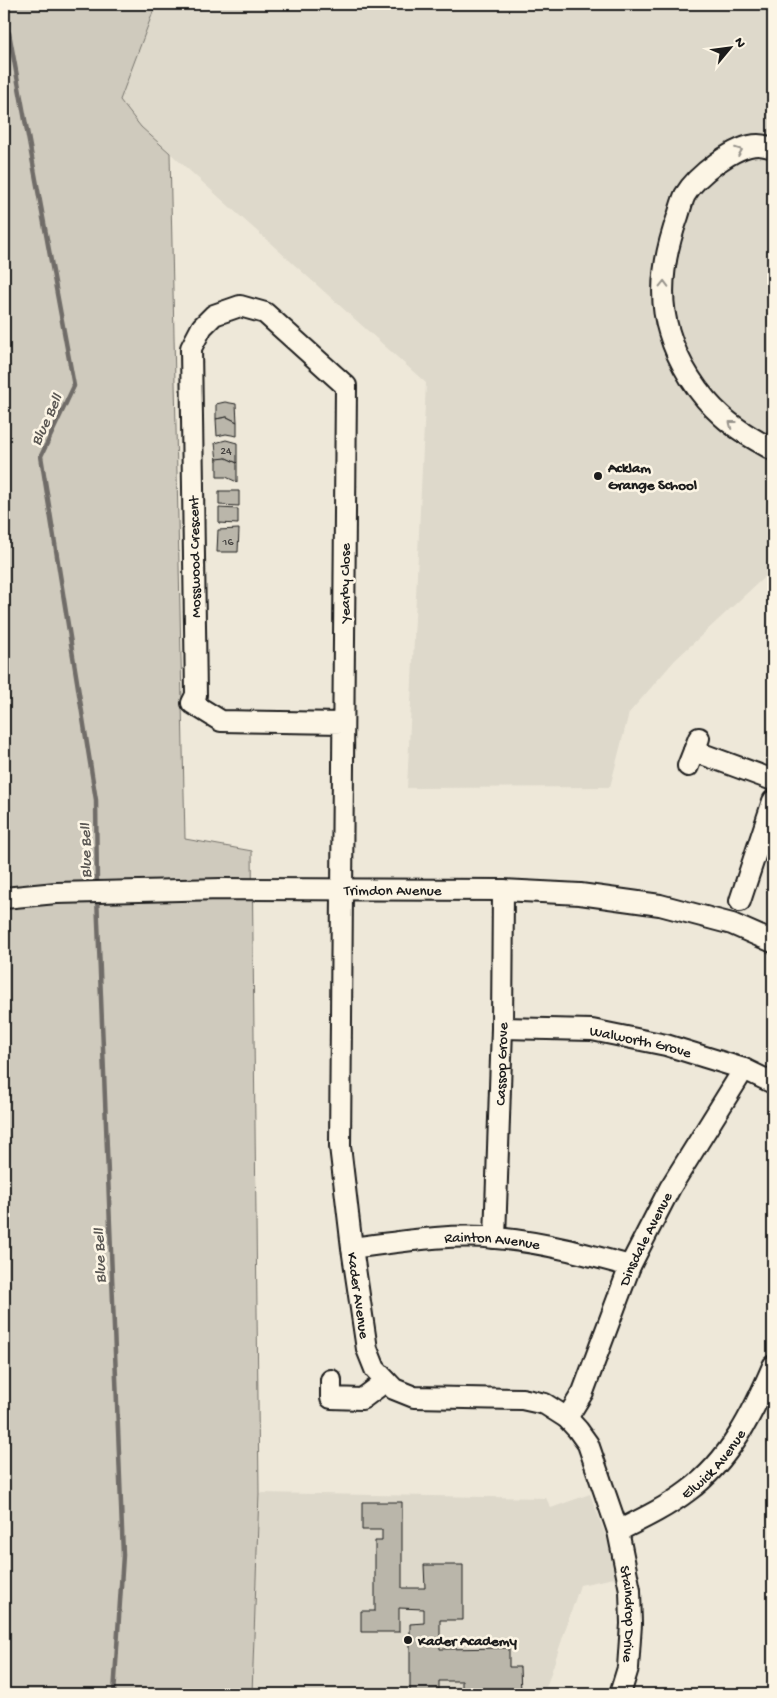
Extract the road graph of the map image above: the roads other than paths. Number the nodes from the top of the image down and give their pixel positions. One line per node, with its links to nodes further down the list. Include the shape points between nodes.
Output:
1 (773, 148): 3 (street, one-way to 1, via 745,434 708,402 678,356 668,331 664,307 667,252 685,195 704,172 736,152 758,145)
2 (265, 313): 4 (street, Yearby Close, via 346,386); 4 (street, Mosswood Crescent, via 240,306 214,314 202,327 191,348 196,696 192,703 221,722)
3 (773, 450)
4 (343, 722): 8 (street, Yearby Close)
5 (694, 752): 6 (street)
6 (773, 780)
7 (773, 800): 11 (street)
8 (342, 890): 9 (street, Trimdon Avenue); 10 (street, Trimdon Avenue, via 222,889); 17 (street, Kader Avenue, via 340,1146)
9 (503, 890): 12 (street, Trimdon Avenue, via 580,894 660,905 732,924); 13 (street, Cassop Grove)
10 (4, 898)
11 (740, 901)
12 (773, 942)
13 (502, 1028): 14 (street, Walworth Grove, via 592,1030 666,1045); 16 (street, Cassop Grove)
14 (744, 1070): 15 (street, Walworth Grove); 18 (street, Dinsdale Avenue, via 670,1188)
15 (773, 1084)
16 (495, 1238): 17 (street, Rainton Avenue, via 429,1238); 18 (street, Rainton Avenue, via 567,1248)
17 (352, 1248): 21 (street, Kader Avenue, via 367,1349 375,1369)
18 (630, 1266): 22 (street, Dinsdale Avenue, via 583,1392)
19 (773, 1366): 23 (street, Elwick Avenue, via 739,1436 713,1470 668,1504)
20 (331, 1380): 21 (street, via 331,1398 362,1399)
21 (386, 1381): 22 (street, Kader Avenue, via 394,1389 414,1397 522,1399 545,1404)
22 (567, 1418): 23 (street, Kader Avenue, via 588,1444)
23 (618, 1531): 24 (street, Staindrop Drive, via 630,1590 631,1624 628,1668)
24 (620, 1694)

